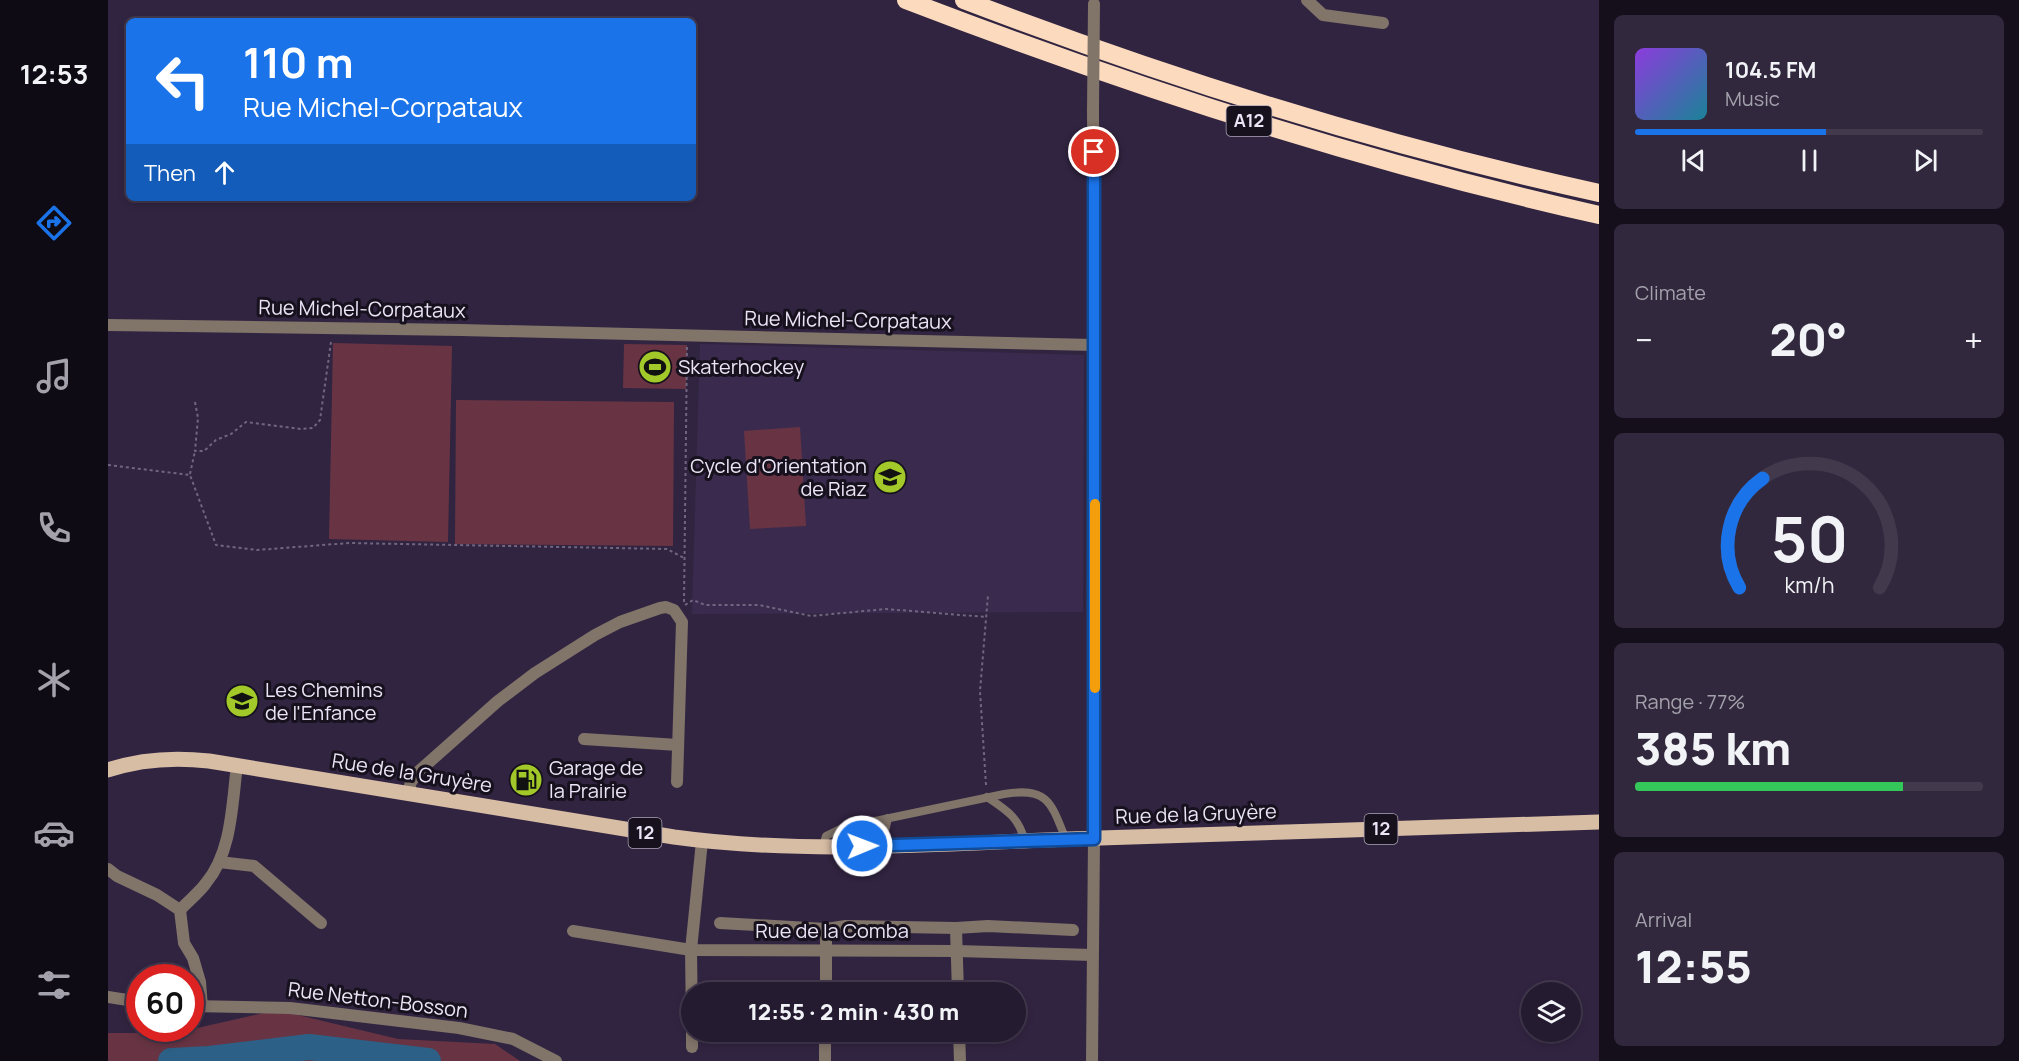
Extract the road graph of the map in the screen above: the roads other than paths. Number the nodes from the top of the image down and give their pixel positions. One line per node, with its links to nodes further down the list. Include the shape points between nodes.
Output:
1 (906, 0): 7 (highway, A12, via 1220,112 1408,167)
2 (964, 0): 6 (highway, A12, via 1280,108 1455,158)
3 (1307, 0): 5 (street, via 1323,15)
4 (1094, 2): 9 (street, bridge)
5 (1383, 23)
6 (1599, 193)
7 (1599, 215)
8 (108, 326): 9 (street, Rue Michel-Corpataux)
9 (1094, 345): 19 (street)
10 (584, 739): 11 (street)
11 (678, 745): 14 (street); 15 (street, via 682,622 674,610 666,607 595,635 526,680 418,772)
12 (237, 765): 13 (main road, Rue de la Gruyère / 12, via 170,759); 15 (main road, Rue de la Gruyère / 12); 25 (street)
13 (108, 770)
14 (677, 782)
15 (408, 794): 21 (main road, Rue de la Gruyère / 12)
16 (987, 797): 17 (lane); 20 (lane, via 1027,791 1040,795 1053,809); 22 (lane, via 1015,818)
17 (888, 818): 23 (lane); 24 (lane, via 828,833)
18 (1599, 822): 19 (main road, Rue de la Gruyère / 12)
19 (1094, 839): 20 (main road, Rue de la Gruyère / 12); 37 (street)
20 (1066, 840): 22 (main road, Rue de la Gruyère / 12)
21 (702, 841): 24 (main road, Rue de la Gruyère / 12); 34 (street)
22 (1025, 842): 23 (main road, Rue de la Gruyère / 12)
23 (882, 845): 24 (main road, Rue de la Gruyère / 12)
24 (823, 846)
25 (219, 862): 27 (street, via 207,883); 28 (street, via 254,866)
26 (108, 869): 27 (street)
27 (180, 910): 38 (street, via 184,943)
28 (321, 923)
29 (720, 923): 31 (street)
30 (956, 928): 31 (street); 32 (street); 36 (street)
31 (826, 929): 35 (street)
32 (1073, 930)
33 (573, 931): 34 (street, Rue de la Comba)
34 (691, 950): 35 (street, Rue de la Comba); 39 (street)
35 (826, 951): 36 (street, Rue de la Comba); 40 (street)
36 (957, 951): 37 (street, Rue de la Comba); 41 (street)
37 (1092, 955): 52 (street)
38 (195, 964)
39 (691, 982)
40 (826, 982)
41 (958, 982)
42 (108, 997): 43 (street)
43 (126, 1000)
44 (204, 1007): 49 (street, Rue Netton-Bosson, via 290,1008 459,1028 513,1039)
45 (692, 1042): 48 (street)
46 (825, 1042): 50 (street)
47 (959, 1042): 51 (street)
48 (692, 1047)
49 (556, 1061)
50 (825, 1061)
51 (960, 1061)
52 (1092, 1061)

